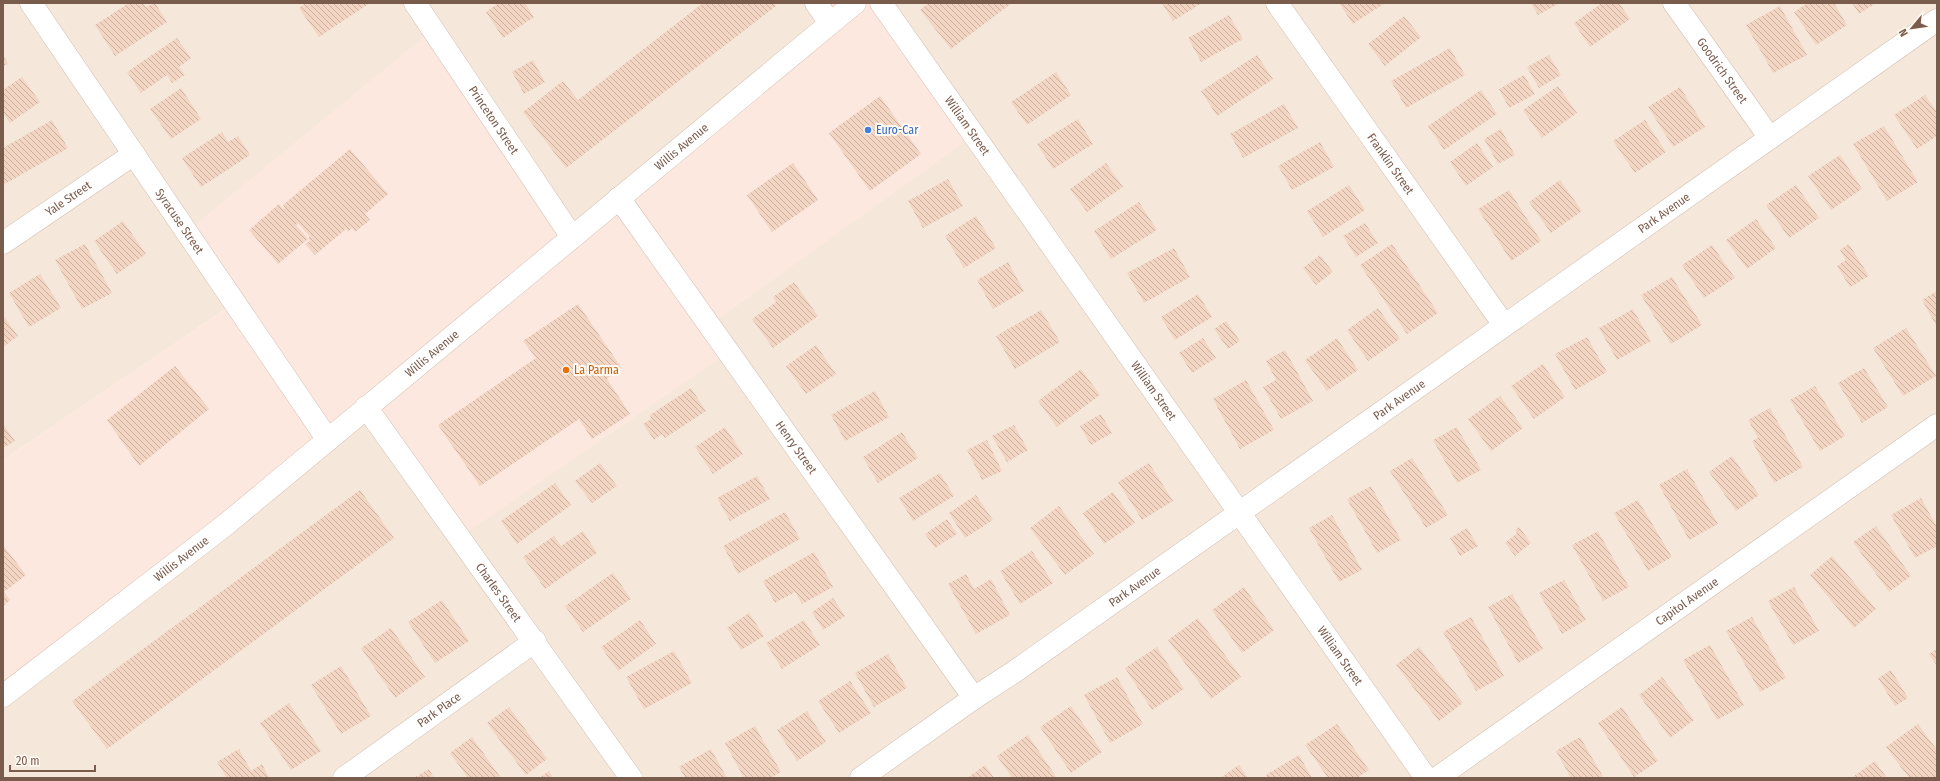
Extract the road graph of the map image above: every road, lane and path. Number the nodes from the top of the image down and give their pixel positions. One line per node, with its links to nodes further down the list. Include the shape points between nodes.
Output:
1 (31, 3): 11 (street, Syracuse Street)
2 (415, 3): 13 (street, Princeton Street)
3 (816, 3): 9 (street)
4 (854, 3): 9 (street, Willis Avenue)
5 (881, 3): 19 (street, William Street)
6 (1277, 3): 15 (street, Franklin Street)
7 (1674, 3): 10 (street, Goodrich Street)
8 (1937, 20): 10 (street, Park Avenue)
9 (830, 23): 12 (street, Willis Avenue)
10 (1770, 138): 15 (street, Park Avenue)
11 (134, 154): 14 (street, Yale Street); 18 (street, Syracuse Street)
12 (619, 198): 13 (street, Willis Avenue); 22 (street, Henry Street)
13 (572, 238): 16 (street, Willis Avenue)
14 (3, 243)
15 (1504, 325): 19 (street, Park Avenue)
16 (366, 407): 18 (street, Willis Avenue); 20 (street, Charles Street)
17 (1937, 425): 27 (street, Capitol Avenue)
18 (328, 440): 21 (street, Willis Avenue, via 224,526)
19 (1239, 512): 22 (street, Park Avenue); 26 (street, William Street)
20 (535, 642): 23 (street, Park Place); 24 (street, Charles Street)
21 (3, 696)
22 (974, 698): 25 (street, Park Avenue)
23 (344, 778)
24 (631, 778)
25 (861, 778)
26 (1426, 778)
27 (1437, 778)

